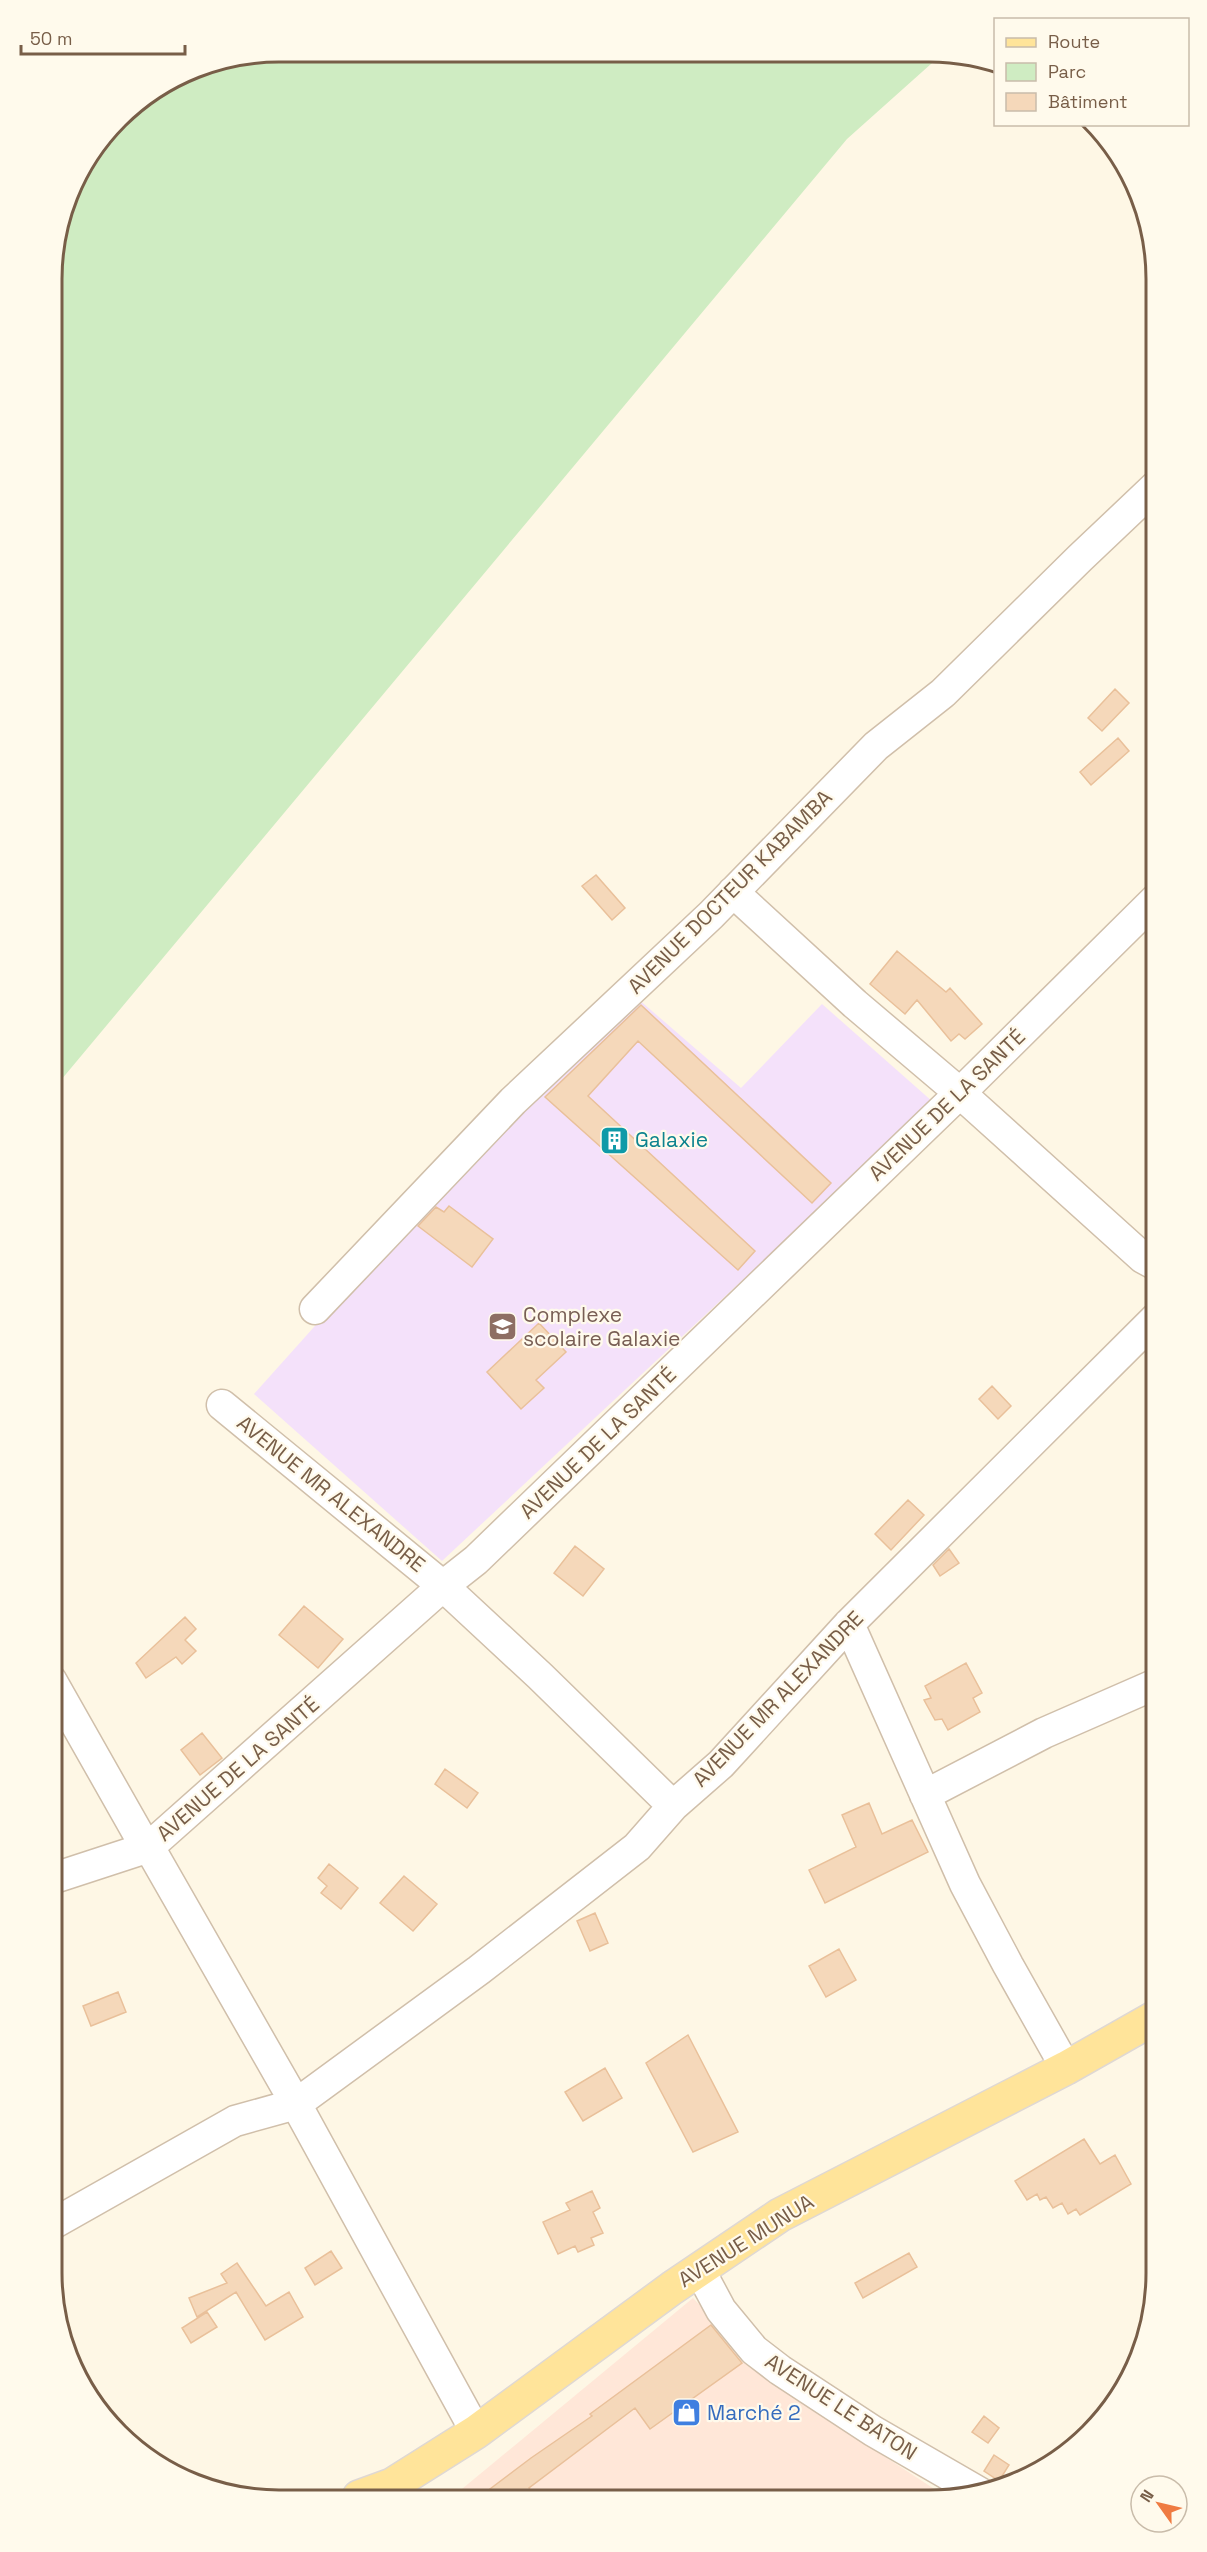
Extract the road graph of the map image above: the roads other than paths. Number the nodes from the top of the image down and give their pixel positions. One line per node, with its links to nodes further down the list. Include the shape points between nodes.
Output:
1 (1146, 495): 2 (street, AVENUE DOCTEUR KABAMBA, via 943,693 876,746)
2 (733, 892): 4 (street); 6 (street, AVENUE DOCTEUR KABAMBA, via 513,1101)
3 (1146, 909): 4 (street, AVENUE DE LA SANTÉ)
4 (960, 1093): 5 (street); 9 (street, AVENUE DE LA SANTÉ, via 484,1552)
5 (1146, 1260)
6 (315, 1310)
7 (1146, 1328): 10 (street, AVENUE MR ALEXANDRE)
8 (222, 1405): 9 (street, AVENUE MR ALEXANDRE)
9 (443, 1586): 14 (street, AVENUE MR ALEXANDRE); 15 (street, AVENUE DE LA SANTÉ)
10 (849, 1624): 13 (street); 14 (street, AVENUE MR ALEXANDRE, via 721,1764)
11 (1146, 1688): 13 (street, via 1044,1733)
12 (62, 1700): 15 (street)
13 (925, 1796): 18 (street, via 965,1884)
14 (673, 1806): 19 (street, via 637,1846 570,1900)
15 (149, 1847): 16 (street, AVENUE DE LA SANTÉ); 19 (street)
16 (62, 1875)
17 (1146, 2023): 18 (main road, AVENUE MUNUA)
18 (1066, 2067): 21 (main road, AVENUE MUNUA, via 780,2215)
19 (296, 2104): 20 (street, via 235,2121); 22 (street)
20 (62, 2219)
21 (699, 2269): 22 (main road, AVENUE MUNUA); 23 (street, AVENUE LE BATON, via 721,2310 763,2357 873,2431)
22 (476, 2432): 24 (main road, AVENUE MUNUA)
23 (969, 2486)
24 (389, 2490)

